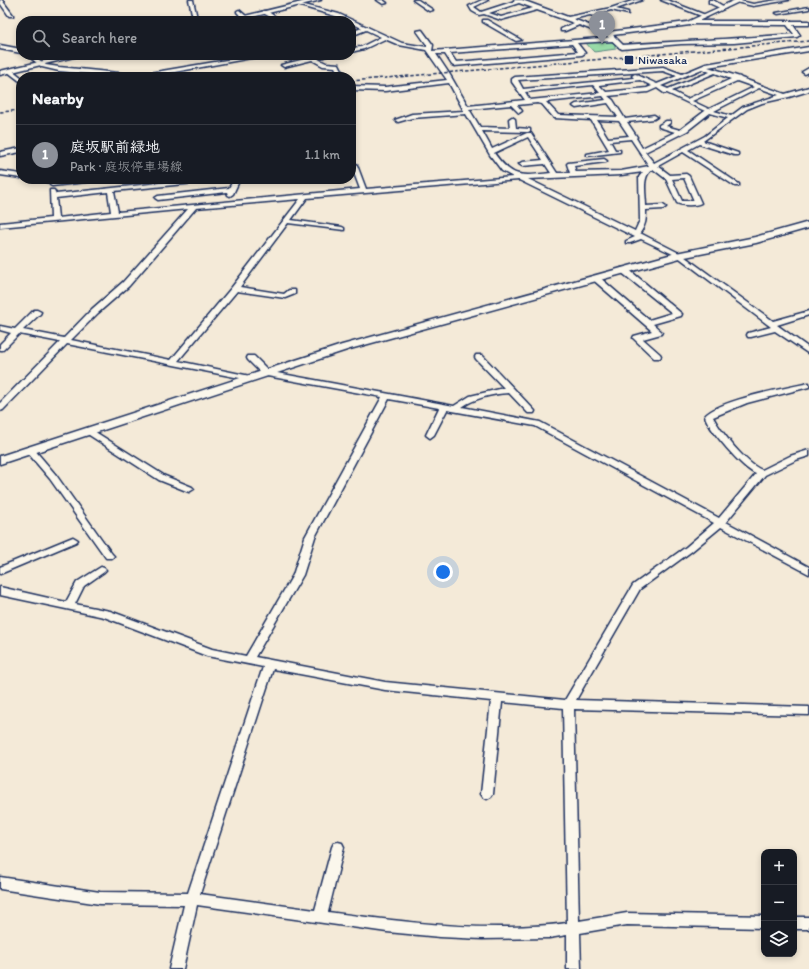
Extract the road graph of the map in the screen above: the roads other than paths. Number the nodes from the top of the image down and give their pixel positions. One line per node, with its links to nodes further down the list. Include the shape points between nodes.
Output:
1 (0, 0): 29 (street)
2 (191, 0): 30 (street)
3 (318, 0): 13 (street)
4 (379, 0): 14 (street)
5 (415, 0): 20 (street)
6 (486, 0): 25 (street, via 471,6 479,13)
7 (640, 0): 16 (street)
8 (663, 0): 35 (street)
9 (711, 0): 18 (street)
10 (787, 0): 12 (street, via 753,5)
11 (518, 1): 15 (street); 25 (street)
12 (739, 1): 18 (street)
13 (298, 3): 24 (street); 34 (street)
14 (385, 3)
15 (537, 8): 23 (street); 25 (street, via 500,19)
16 (613, 8): 21 (street); 26 (street)
17 (638, 8): 21 (street)
18 (724, 8): 35 (street)
19 (809, 8): 28 (street)
20 (431, 10)
21 (619, 10): 27 (street)
22 (239, 11): 31 (street)
23 (545, 11): 36 (street); 37 (street)
24 (265, 12): 32 (street); 33 (street)
25 (485, 12)
26 (589, 13): 37 (street); 38 (street)
27 (626, 13)
28 (778, 13)
29 (11, 15)
30 (195, 16)
31 (243, 16)
32 (248, 16)
33 (272, 16)
34 (340, 16)
35 (706, 16): 42 (street)
36 (523, 18)
37 (567, 19): 41 (street)
38 (605, 19)
39 (485, 21): 51 (street)
40 (356, 23): 45 (street)
41 (579, 23): 46 (street); 49 (street)
42 (691, 23): 43 (street); 49 (street)
43 (789, 23): 44 (street); 55 (street, via 797,36)
44 (809, 23)
45 (368, 28): 48 (street); 50 (street)
46 (563, 30)
47 (420, 31): 59 (street, via 430,45)
48 (356, 32)
49 (610, 36): 51 (street); 52 (street); 55 (street)
50 (385, 37): 56 (street); 59 (street, via 401,44)
51 (518, 40): 59 (street)
52 (573, 42): 54 (street); 64 (street, via 582,53)
53 (0, 46): 58 (street)
54 (511, 47): 61 (street); 64 (street)
55 (622, 47)
56 (356, 49)
57 (809, 49): 60 (street)
58 (16, 50)
59 (430, 50): 61 (street); 85 (street)
60 (792, 51): 62 (street); 63 (street)
61 (447, 52): 64 (street, via 454,64)
62 (776, 54): 65 (street); 73 (street)
63 (804, 56)
64 (519, 58)
65 (787, 58)
66 (37, 60): 71 (street)
67 (55, 60): 71 (street)
68 (235, 60): 78 (street)
69 (302, 60): 72 (street)
70 (316, 60): 79 (street, via 325,65 337,65)
71 (41, 63): 74 (street); 77 (street, via 66,71)
72 (284, 66)
73 (702, 67): 75 (street); 82 (street)
74 (10, 70): 80 (street); 81 (street)
75 (716, 70): 84 (street); 92 (street)
76 (625, 71): 82 (street, via 662,69); 83 (street); 91 (street, via 515,79)
77 (80, 72)
78 (162, 72)
79 (340, 72)
80 (0, 73)
81 (16, 75)
82 (681, 75): 88 (street)
83 (639, 78): 86 (street); 88 (street)
84 (738, 78): 87 (street); 97 (street)
85 (450, 81): 89 (street, via 385,89); 101 (street)
86 (594, 83): 91 (street); 93 (street)
87 (760, 86): 94 (street); 103 (street)
88 (655, 87): 92 (street); 93 (street)
89 (356, 88)
90 (809, 89): 94 (street)
91 (521, 91): 98 (street)
92 (666, 92): 97 (street)
93 (606, 94): 95 (street); 96 (street)
94 (787, 96): 105 (street, via 748,106)
95 (538, 101): 98 (street); 107 (street, via 544,103 556,117)
96 (611, 101): 100 (street); 109 (street)
97 (687, 101): 103 (street)
98 (529, 102): 99 (street)
99 (512, 103): 101 (street); 102 (street)
100 (576, 106)
101 (467, 110): 108 (street); 111 (street)
102 (519, 111)
103 (709, 111): 105 (street); 114 (street)
104 (654, 117): 109 (street)
105 (733, 118): 117 (street)
106 (512, 119): 112 (street)
107 (593, 119): 109 (street); 116 (street)
108 (398, 120)
109 (621, 120): 115 (street)
110 (668, 122): 114 (street, via 662,126)
111 (478, 129): 112 (street); 121 (street)
112 (513, 130): 113 (street)
113 (528, 130)
114 (680, 132): 120 (street)
115 (634, 137): 116 (street); 120 (street)
116 (606, 140): 124 (street, via 616,152)
117 (699, 142): 118 (street); 123 (street)
118 (684, 150): 128 (street); 140 (street)
119 (16, 151): 122 (street)
120 (642, 151): 128 (street)
121 (490, 152): 126 (street, via 529,134); 135 (street, via 504,170)
122 (0, 154)
123 (736, 154)
124 (589, 155)
125 (604, 161): 133 (street, via 570,164)
126 (547, 162): 127 (street); 132 (street)
127 (522, 164)
128 (650, 168): 133 (street, via 621,173); 134 (street); 150 (street, via 642,177)
129 (356, 170): 143 (street)
130 (0, 173): 131 (street)
131 (16, 175)
132 (555, 175): 133 (street); 135 (street)
133 (574, 175)
134 (668, 177): 134 (street, via 680,203 698,203 686,176)
135 (520, 178): 143 (street); 158 (street)
136 (51, 184): 144 (street)
137 (144, 184): 141 (street)
138 (155, 184): 146 (street)
139 (235, 184): 142 (street)
140 (737, 185)
141 (111, 190): 144 (street); 152 (street)
142 (232, 190): 146 (street); 147 (street)
143 (364, 191): 145 (street)
144 (53, 196): 153 (street)
145 (305, 196): 147 (street); 154 (street)
146 (158, 198): 151 (street)
147 (227, 203): 148 (street)
148 (194, 206): 151 (street); 172 (street, via 126,284)
149 (663, 207): 150 (street)
150 (642, 208): 158 (street, via 642,223)
151 (161, 210): 152 (street)
152 (115, 214): 153 (street)
153 (55, 220): 155 (street)
154 (286, 221): 157 (street); 163 (street)
155 (0, 225)
156 (809, 225): 160 (street, via 756,240)
157 (342, 229)
158 (638, 236): 159 (street); 160 (street)
159 (628, 242)
160 (679, 255): 161 (street); 168 (street)
161 (624, 270): 162 (street); 167 (street, via 678,314)
162 (595, 278): 167 (street); 179 (street, via 346,347)
163 (235, 289): 164 (street, via 285,296); 178 (street)
164 (292, 292)
165 (37, 312): 170 (street)
166 (809, 313): 168 (street)
167 (648, 323): 175 (street, via 658,332 638,338)
168 (774, 326): 171 (street); 174 (street)
169 (0, 328): 170 (street)
170 (17, 331): 172 (street); 173 (street)
171 (751, 335)
172 (66, 341): 178 (street); 185 (street)
173 (0, 348)
174 (809, 352)
175 (657, 356)
176 (479, 357): 182 (street)
177 (250, 358): 179 (street)
178 (173, 362): 180 (street)
179 (267, 373): 180 (street); 183 (street)
180 (250, 378): 188 (street)
181 (809, 385): 193 (street, via 730,406 709,416 742,459 754,471)
182 (511, 390): 186 (street, via 475,398); 187 (street)
183 (387, 396): 184 (street); 203 (street, via 313,531 298,575)
184 (444, 407): 186 (street); 189 (street)
185 (0, 408)
186 (455, 409): 195 (street, via 546,427)
187 (531, 411)
188 (89, 431): 190 (street); 194 (street, via 162,478)
189 (430, 435)
190 (30, 450): 192 (street); 197 (street, via 53,477)
191 (809, 453): 193 (street)
192 (0, 460)
193 (762, 473): 195 (street)
194 (189, 489)
195 (720, 523): 200 (street); 206 (street, via 636,587)
196 (73, 540): 199 (street)
197 (109, 556)
198 (102, 570): 202 (street, via 80,584)
199 (0, 571)
200 (809, 572)
201 (0, 591): 202 (street)
202 (69, 606): 203 (street, via 106,614 211,653)
203 (248, 661): 204 (street)
204 (269, 665): 205 (street, via 385,686); 211 (street)
205 (497, 698): 206 (street); 208 (street)
206 (568, 704): 207 (street); 216 (street)
207 (809, 711)
208 (487, 794)
209 (338, 847): 212 (street)
210 (0, 883): 211 (street, via 100,898)
211 (192, 899): 212 (street); 217 (street)
212 (320, 917): 216 (street, via 468,933 549,932)
213 (761, 922): 216 (street, via 627,919)
214 (797, 923): 215 (street)
215 (809, 923)
216 (574, 928): 218 (street)
217 (176, 969)
218 (574, 969)

